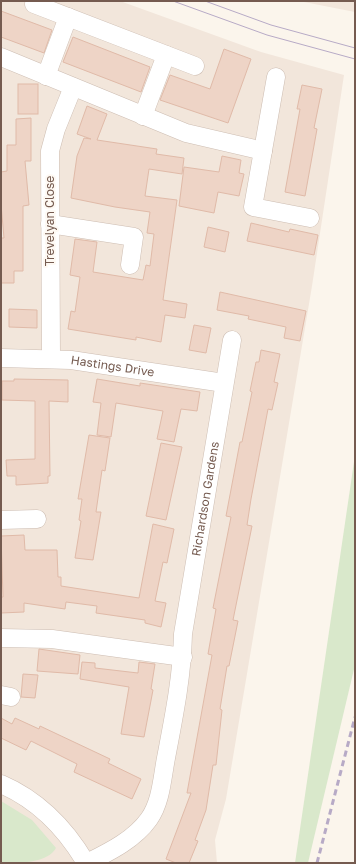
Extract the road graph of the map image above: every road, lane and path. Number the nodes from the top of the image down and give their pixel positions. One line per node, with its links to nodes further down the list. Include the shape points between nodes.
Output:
1 (34, 4): 2 (street)
2 (68, 18): 3 (street); 6 (street)
3 (166, 55): 5 (street); 9 (street)
4 (1, 57): 6 (street)
5 (195, 66)
6 (46, 76): 8 (street)
7 (276, 77): 10 (street)
8 (73, 87): 9 (street); 12 (street, Trevelyan Close, via 50,151)
9 (143, 116): 10 (street, via 186,133)
10 (263, 151): 11 (street, via 253,207)
11 (310, 218)
12 (50, 224): 13 (street, via 134,237); 16 (street, Trevelyan Close)
13 (130, 266)
14 (232, 340): 17 (street, Richardson Gardens)
15 (1, 358): 16 (street, Hastings Drive)
16 (51, 358): 17 (street, Hastings Drive)
17 (224, 383): 21 (street, Richardson Gardens, via 183,634)
18 (37, 519): 19 (street)
19 (1, 520)
20 (1, 638): 21 (street, via 52,639)
21 (183, 657): 23 (street, Richardson Gardens, via 181,681 156,808 129,840)
22 (1, 784): 23 (street, via 52,817 74,843)
23 (86, 863)

